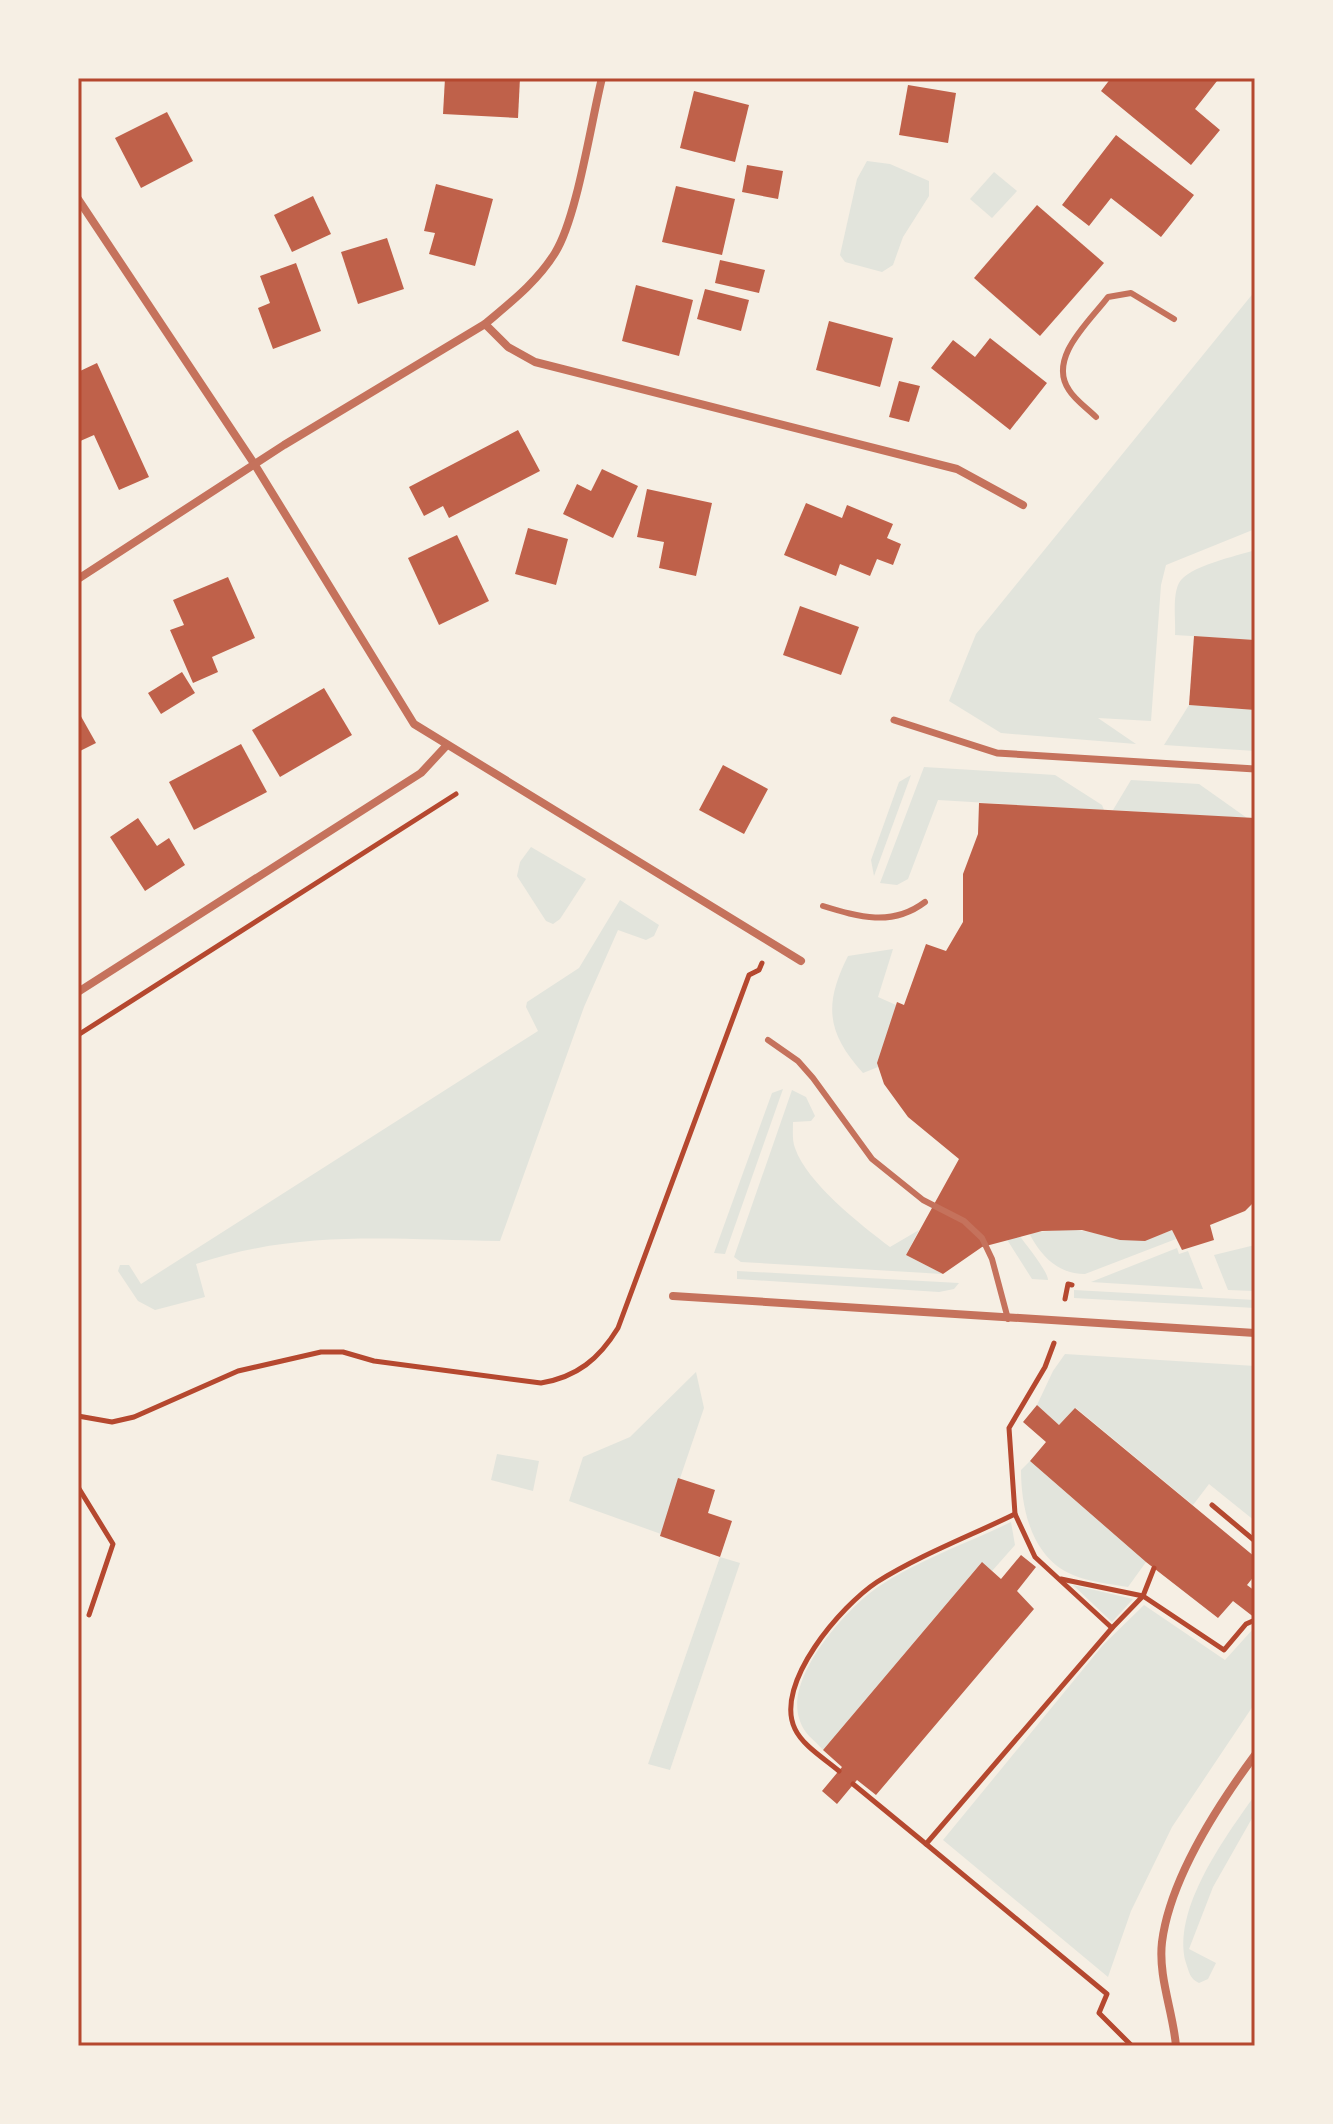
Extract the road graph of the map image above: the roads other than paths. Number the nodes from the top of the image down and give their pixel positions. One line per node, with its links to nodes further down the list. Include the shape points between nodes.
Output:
1 (602, 78): 4 (street, via 556,251 529,287)
2 (78, 199): 6 (street)
3 (1174, 319): 5 (lane, via 1131,293 1108,297 1062,364 1069,390)
4 (485, 324): 6 (street); 7 (street, via 508,347 535,362 957,469)
5 (1096, 417)
6 (255, 465): 8 (street); 10 (street, via 414,724)
7 (1023, 505)
8 (78, 579)
9 (894, 720): 11 (street, via 997,753)
10 (447, 745): 14 (street); 15 (street, via 421,773)
11 (1255, 769)
12 (925, 902): 13 (lane, via 912,912 887,918 859,917)
13 (823, 906)
14 (801, 961)
15 (78, 992)
16 (768, 1040): 18 (lane, via 813,1078 872,1159 982,1238)
17 (673, 1296): 18 (street)
18 (1008, 1319): 19 (street)
19 (1255, 1333)
20 (1255, 1755): 21 (street, via 1202,1837 1167,1922 1162,1970)
21 (1176, 2046)

